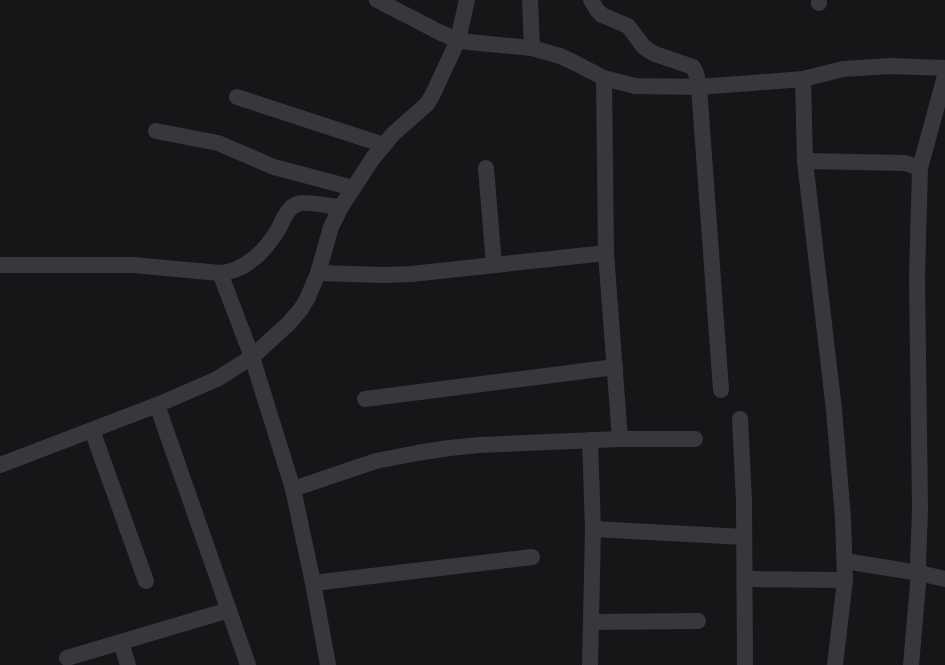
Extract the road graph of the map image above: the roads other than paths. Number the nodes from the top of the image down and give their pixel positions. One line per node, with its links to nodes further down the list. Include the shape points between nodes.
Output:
1 (377, 0): 5 (street, via 441,34)
2 (467, 0): 5 (street)
3 (530, 0): 6 (street)
4 (591, 0): 11 (street, via 602,15 628,26 648,50 693,67)
5 (458, 40): 6 (street); 14 (street, via 427,104)
6 (523, 47): 9 (street, via 560,56)
7 (945, 68): 10 (street, via 892,66 843,69)
8 (945, 76): 17 (street)
9 (604, 78): 11 (street, via 635,86); 20 (street)
10 (803, 78): 11 (street); 15 (street)
11 (699, 87): 27 (street)
12 (237, 97): 14 (street)
13 (156, 132): 18 (street, via 218,143 274,167)
14 (384, 144): 18 (street)
15 (805, 161): 17 (street, via 905,163); 40 (street, via 834,410)
16 (486, 168): 22 (street)
17 (920, 168): 41 (street, via 916,276)
18 (353, 188): 19 (street)
19 (341, 207): 23 (street, via 331,227); 24 (street, via 301,203 294,205 288,210 269,242 248,264 239,270)
20 (606, 253): 22 (street); 26 (street)
21 (0, 265): 24 (street, via 133,265)
22 (494, 265): 23 (street, via 384,275)
23 (330, 273): 25 (street, via 289,323)
24 (220, 274): 25 (street)
25 (252, 357): 29 (street, via 218,379); 36 (street)
26 (615, 367): 28 (street); 32 (street)
27 (721, 390)
28 (365, 399)
29 (157, 405): 31 (street); 47 (street)
30 (740, 419): 38 (street)
31 (92, 430): 35 (street); 44 (street)
32 (620, 439): 33 (street); 34 (street)
33 (695, 439)
34 (590, 440): 36 (street, via 479,445 417,453 376,461); 37 (street)
35 (0, 465)
36 (293, 489): 46 (street)
37 (593, 529): 38 (street); 48 (street)
38 (744, 537): 42 (street)
39 (532, 557): 46 (street)
40 (844, 561): 41 (street); 45 (street)
41 (920, 573): 43 (street); 58 (street)
42 (745, 579): 45 (street); 56 (street)
43 (945, 579)
44 (146, 580)
45 (845, 580): 57 (street)
46 (313, 583): 54 (street)
47 (229, 610): 50 (street); 53 (street)
48 (591, 622): 49 (street); 55 (street)
49 (698, 622)
50 (121, 642): 51 (street); 52 (street)
51 (67, 658)
52 (128, 665)
53 (248, 665)
54 (328, 665)
55 (590, 665)
56 (745, 665)
57 (835, 665)
58 (911, 665)

